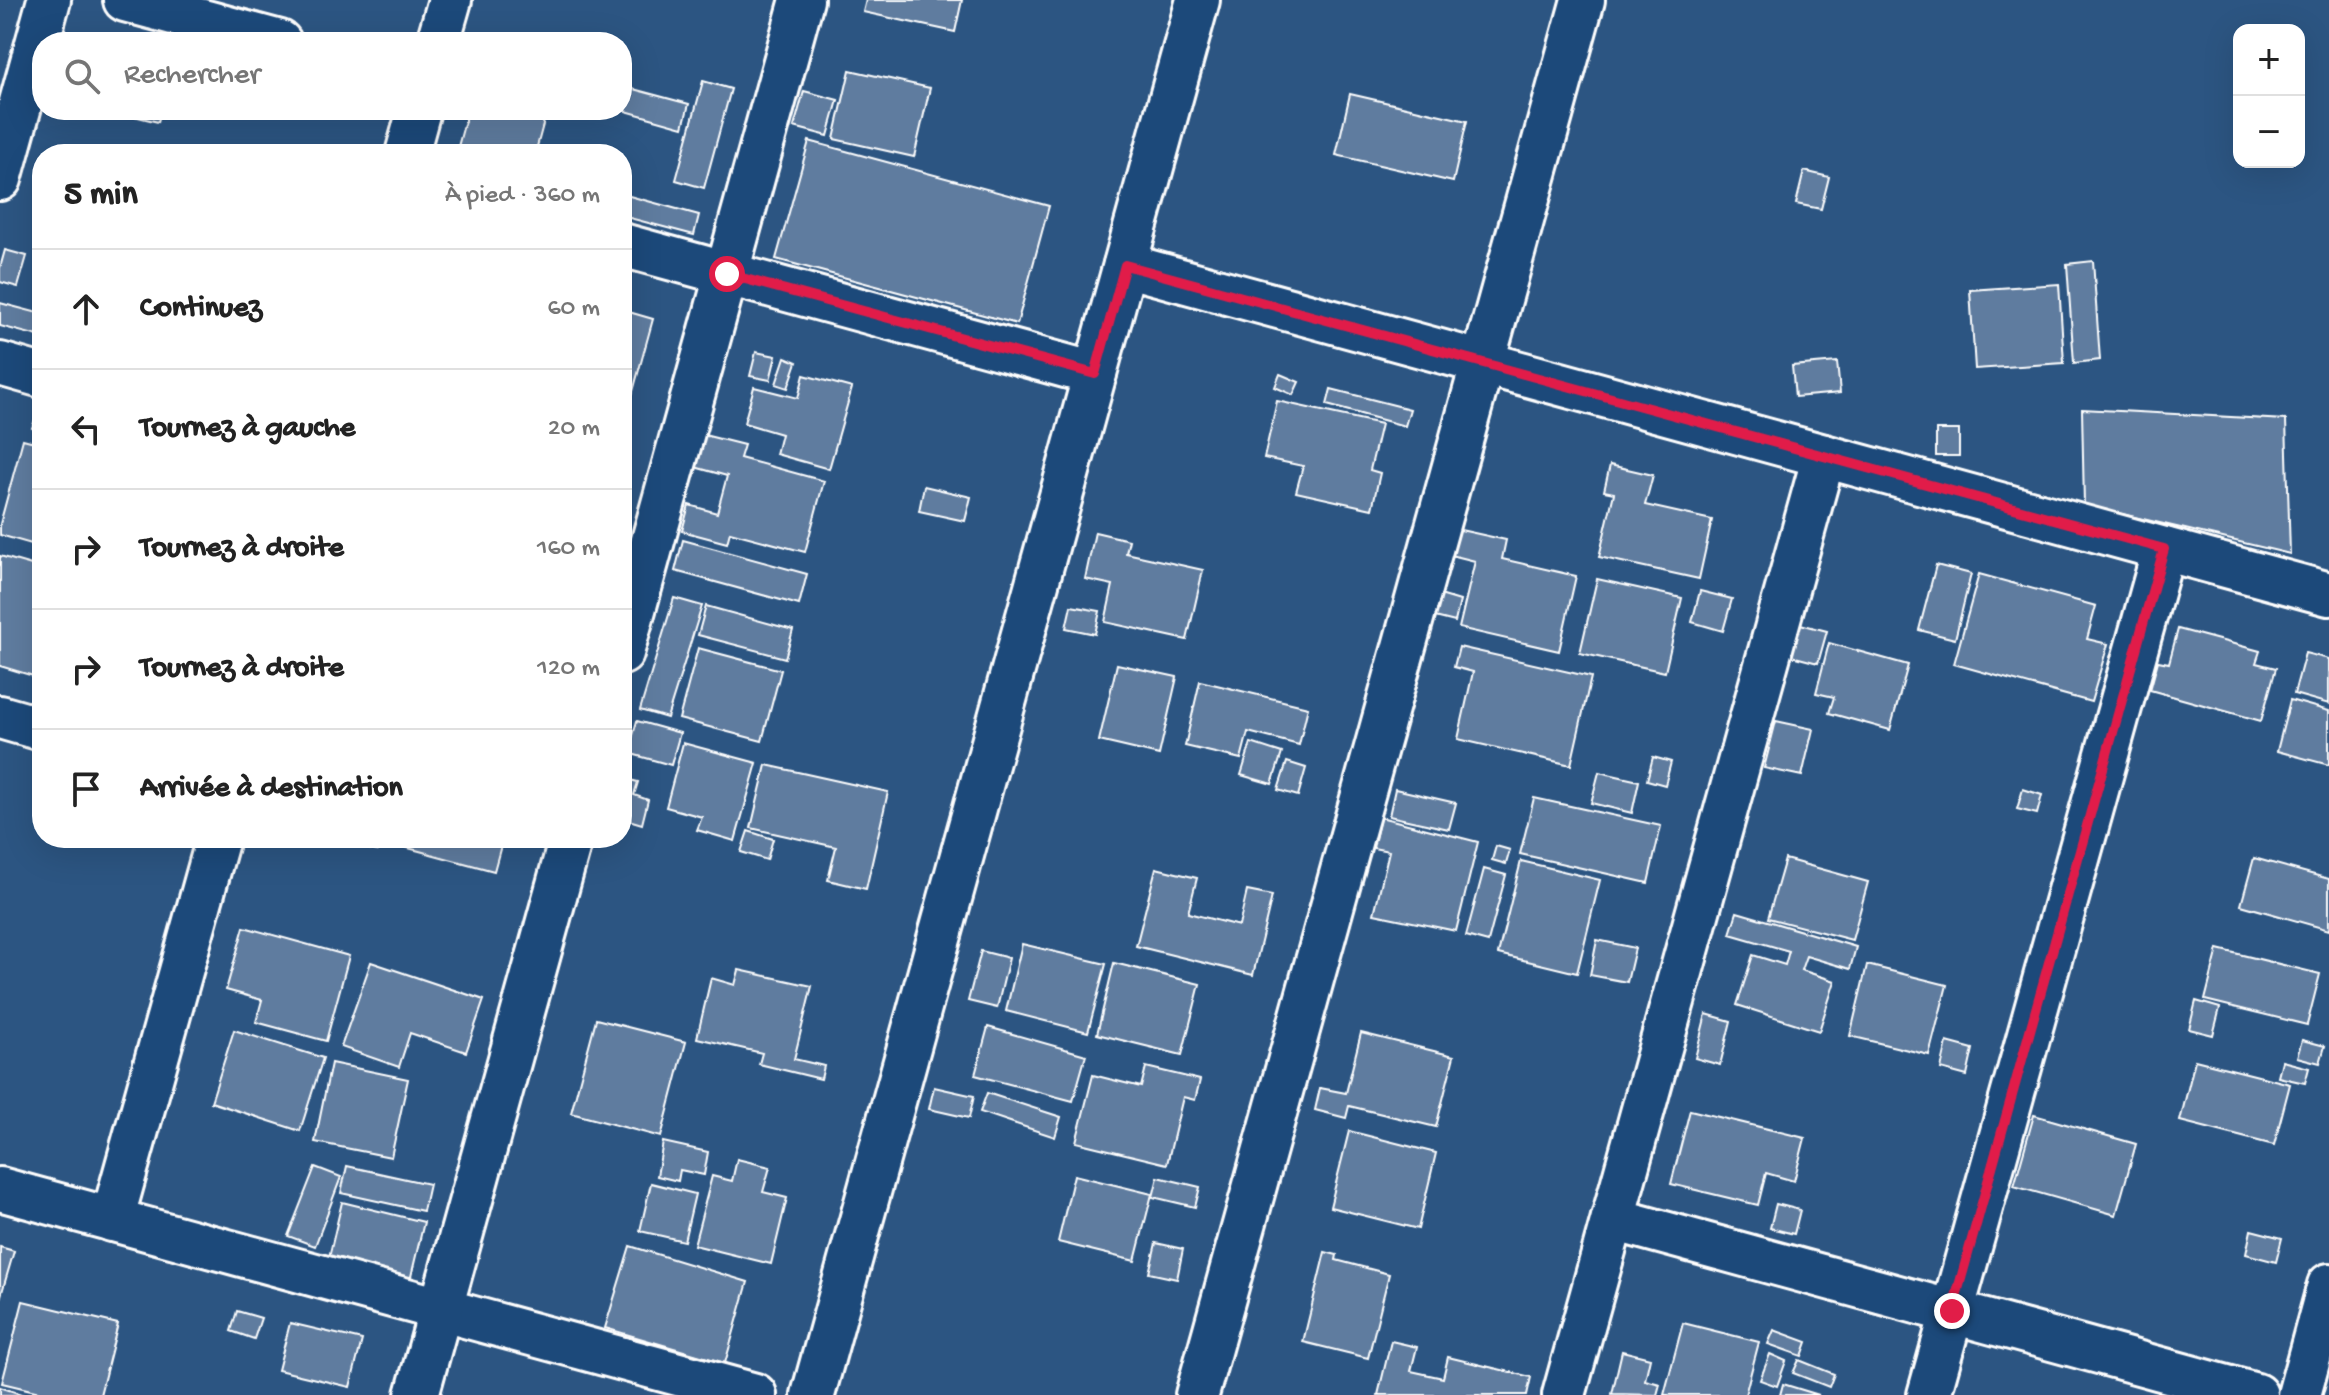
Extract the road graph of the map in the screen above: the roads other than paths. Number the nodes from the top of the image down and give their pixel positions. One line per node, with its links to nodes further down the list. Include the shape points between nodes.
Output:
1 (49, 0): 7 (street)
2 (125, 0): 8 (street)
3 (450, 0): 9 (street)
4 (802, 0): 16 (street)
5 (1198, 0): 15 (street)
6 (1583, 0): 17 (street)
7 (40, 32)
8 (243, 32)
9 (441, 32)
10 (32, 62): 13 (street)
11 (416, 120): 12 (street)
12 (410, 144)
13 (0, 179)
14 (632, 248): 16 (street)
15 (1125, 265): 17 (street); 20 (street)
16 (727, 274): 20 (street); 24 (street)
17 (1483, 363): 21 (street); 38 (street)
18 (0, 364): 19 (street)
19 (32, 373)
20 (1095, 374): 37 (street)
21 (1824, 456): 22 (street); 30 (street)
22 (2164, 549): 23 (street); 34 (street)
23 (2329, 594)
24 (632, 617)
25 (0, 717): 26 (street)
26 (32, 726)
27 (215, 848): 31 (street)
28 (568, 848): 33 (street)
29 (0, 1189): 31 (street)
30 (1613, 1219): 34 (street); 39 (street)
31 (112, 1220): 33 (street)
32 (2329, 1285): 42 (street)
33 (441, 1309): 35 (street); 36 (street)
34 (1952, 1311): 40 (street); 41 (street)
35 (417, 1395)
36 (755, 1395)
37 (813, 1395)
38 (1197, 1395)
39 (1564, 1395)
40 (1929, 1395)
41 (2256, 1395)
42 (2299, 1395)

